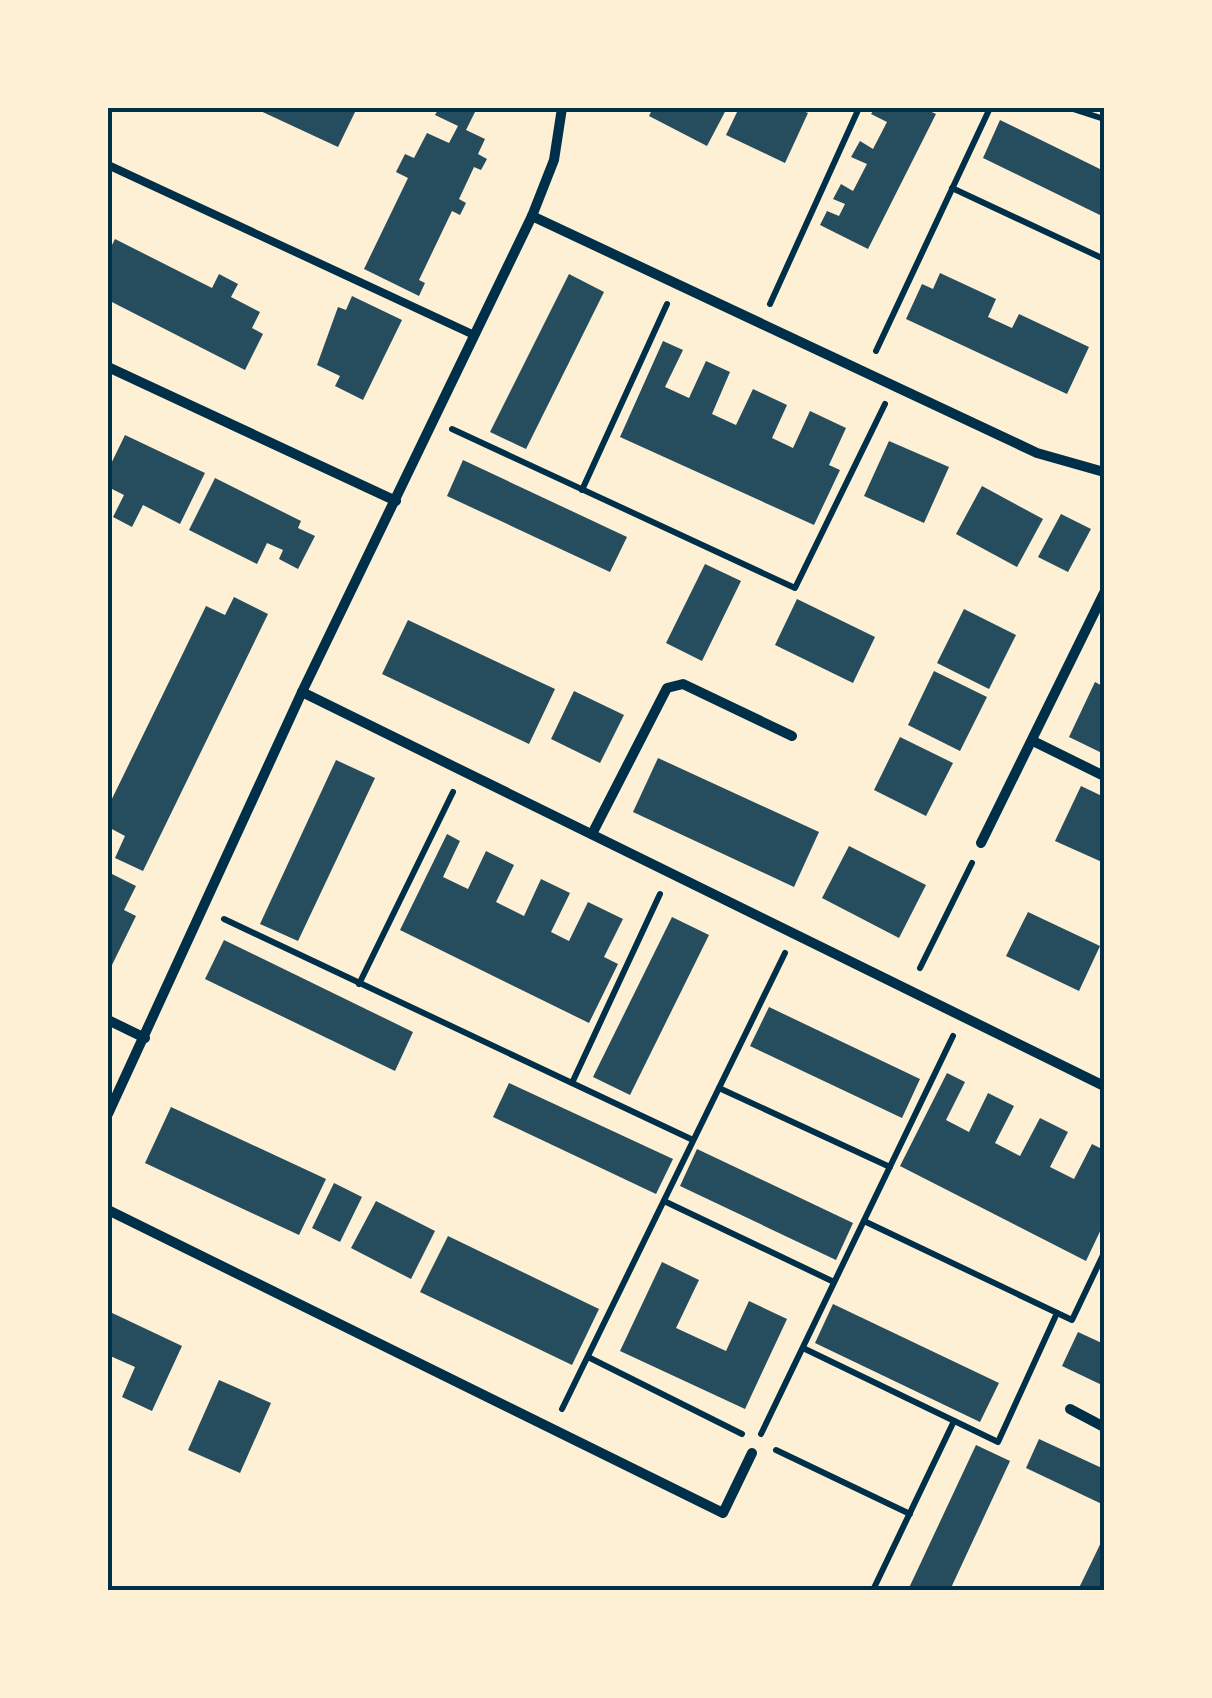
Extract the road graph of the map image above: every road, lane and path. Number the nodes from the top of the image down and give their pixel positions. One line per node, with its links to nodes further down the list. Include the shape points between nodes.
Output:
1 (562, 108): 8 (street, via 554,160)
2 (858, 108): 11 (path)
3 (990, 108): 7 (path)
4 (1070, 108): 5 (path)
5 (1104, 119)
6 (108, 165): 12 (lane)
7 (952, 188): 9 (path); 14 (path)
8 (532, 216): 10 (street); 12 (street)
9 (1104, 259)
10 (677, 284): 11 (street); 18 (path)
11 (761, 323): 14 (street)
12 (474, 335): 16 (street)
13 (108, 367): 19 (street)
14 (866, 372): 15 (street)
15 (894, 385): 17 (street, via 1037,452); 18 (path, via 796,588)
16 (433, 420): 18 (path); 19 (street)
17 (1104, 472)
18 (582, 490)
19 (396, 502): 21 (street)
20 (1104, 593): 23 (street)
21 (302, 692): 24 (street); 29 (street)
22 (792, 736): 26 (street, via 683,684 668,688)
23 (1033, 741): 25 (street); 27 (street)
24 (463, 772): 26 (street); 31 (path)
25 (1104, 776)
26 (592, 834): 28 (street)
27 (981, 844): 32 (path)
28 (670, 873): 30 (street); 36 (path)
29 (206, 910): 31 (path); 35 (street)
30 (794, 934): 32 (street); 38 (path)
31 (359, 984): 36 (path)
32 (909, 990): 33 (street)
33 (962, 1016): 37 (street); 41 (path)
34 (108, 1020): 35 (street)
35 (145, 1038): 39 (street)
36 (572, 1083): 40 (path)
37 (1104, 1086)
38 (719, 1088): 40 (path); 41 (path)
39 (108, 1114)
40 (694, 1140): 42 (path)
41 (890, 1168): 44 (path)
42 (664, 1201): 46 (path); 52 (path)
43 (108, 1210): 52 (street)
44 (864, 1222): 46 (path); 47 (path)
45 (1104, 1253): 47 (path, via 1072,1320)
46 (834, 1282): 48 (path)
47 (1057, 1313): 50 (path, via 998,1442)
48 (802, 1348): 50 (path); 53 (path)
49 (1070, 1410): 51 (street)
50 (954, 1422): 54 (path)
51 (1104, 1427)
52 (552, 1428): 53 (street, via 723,1512)
53 (752, 1453)
54 (874, 1590)

